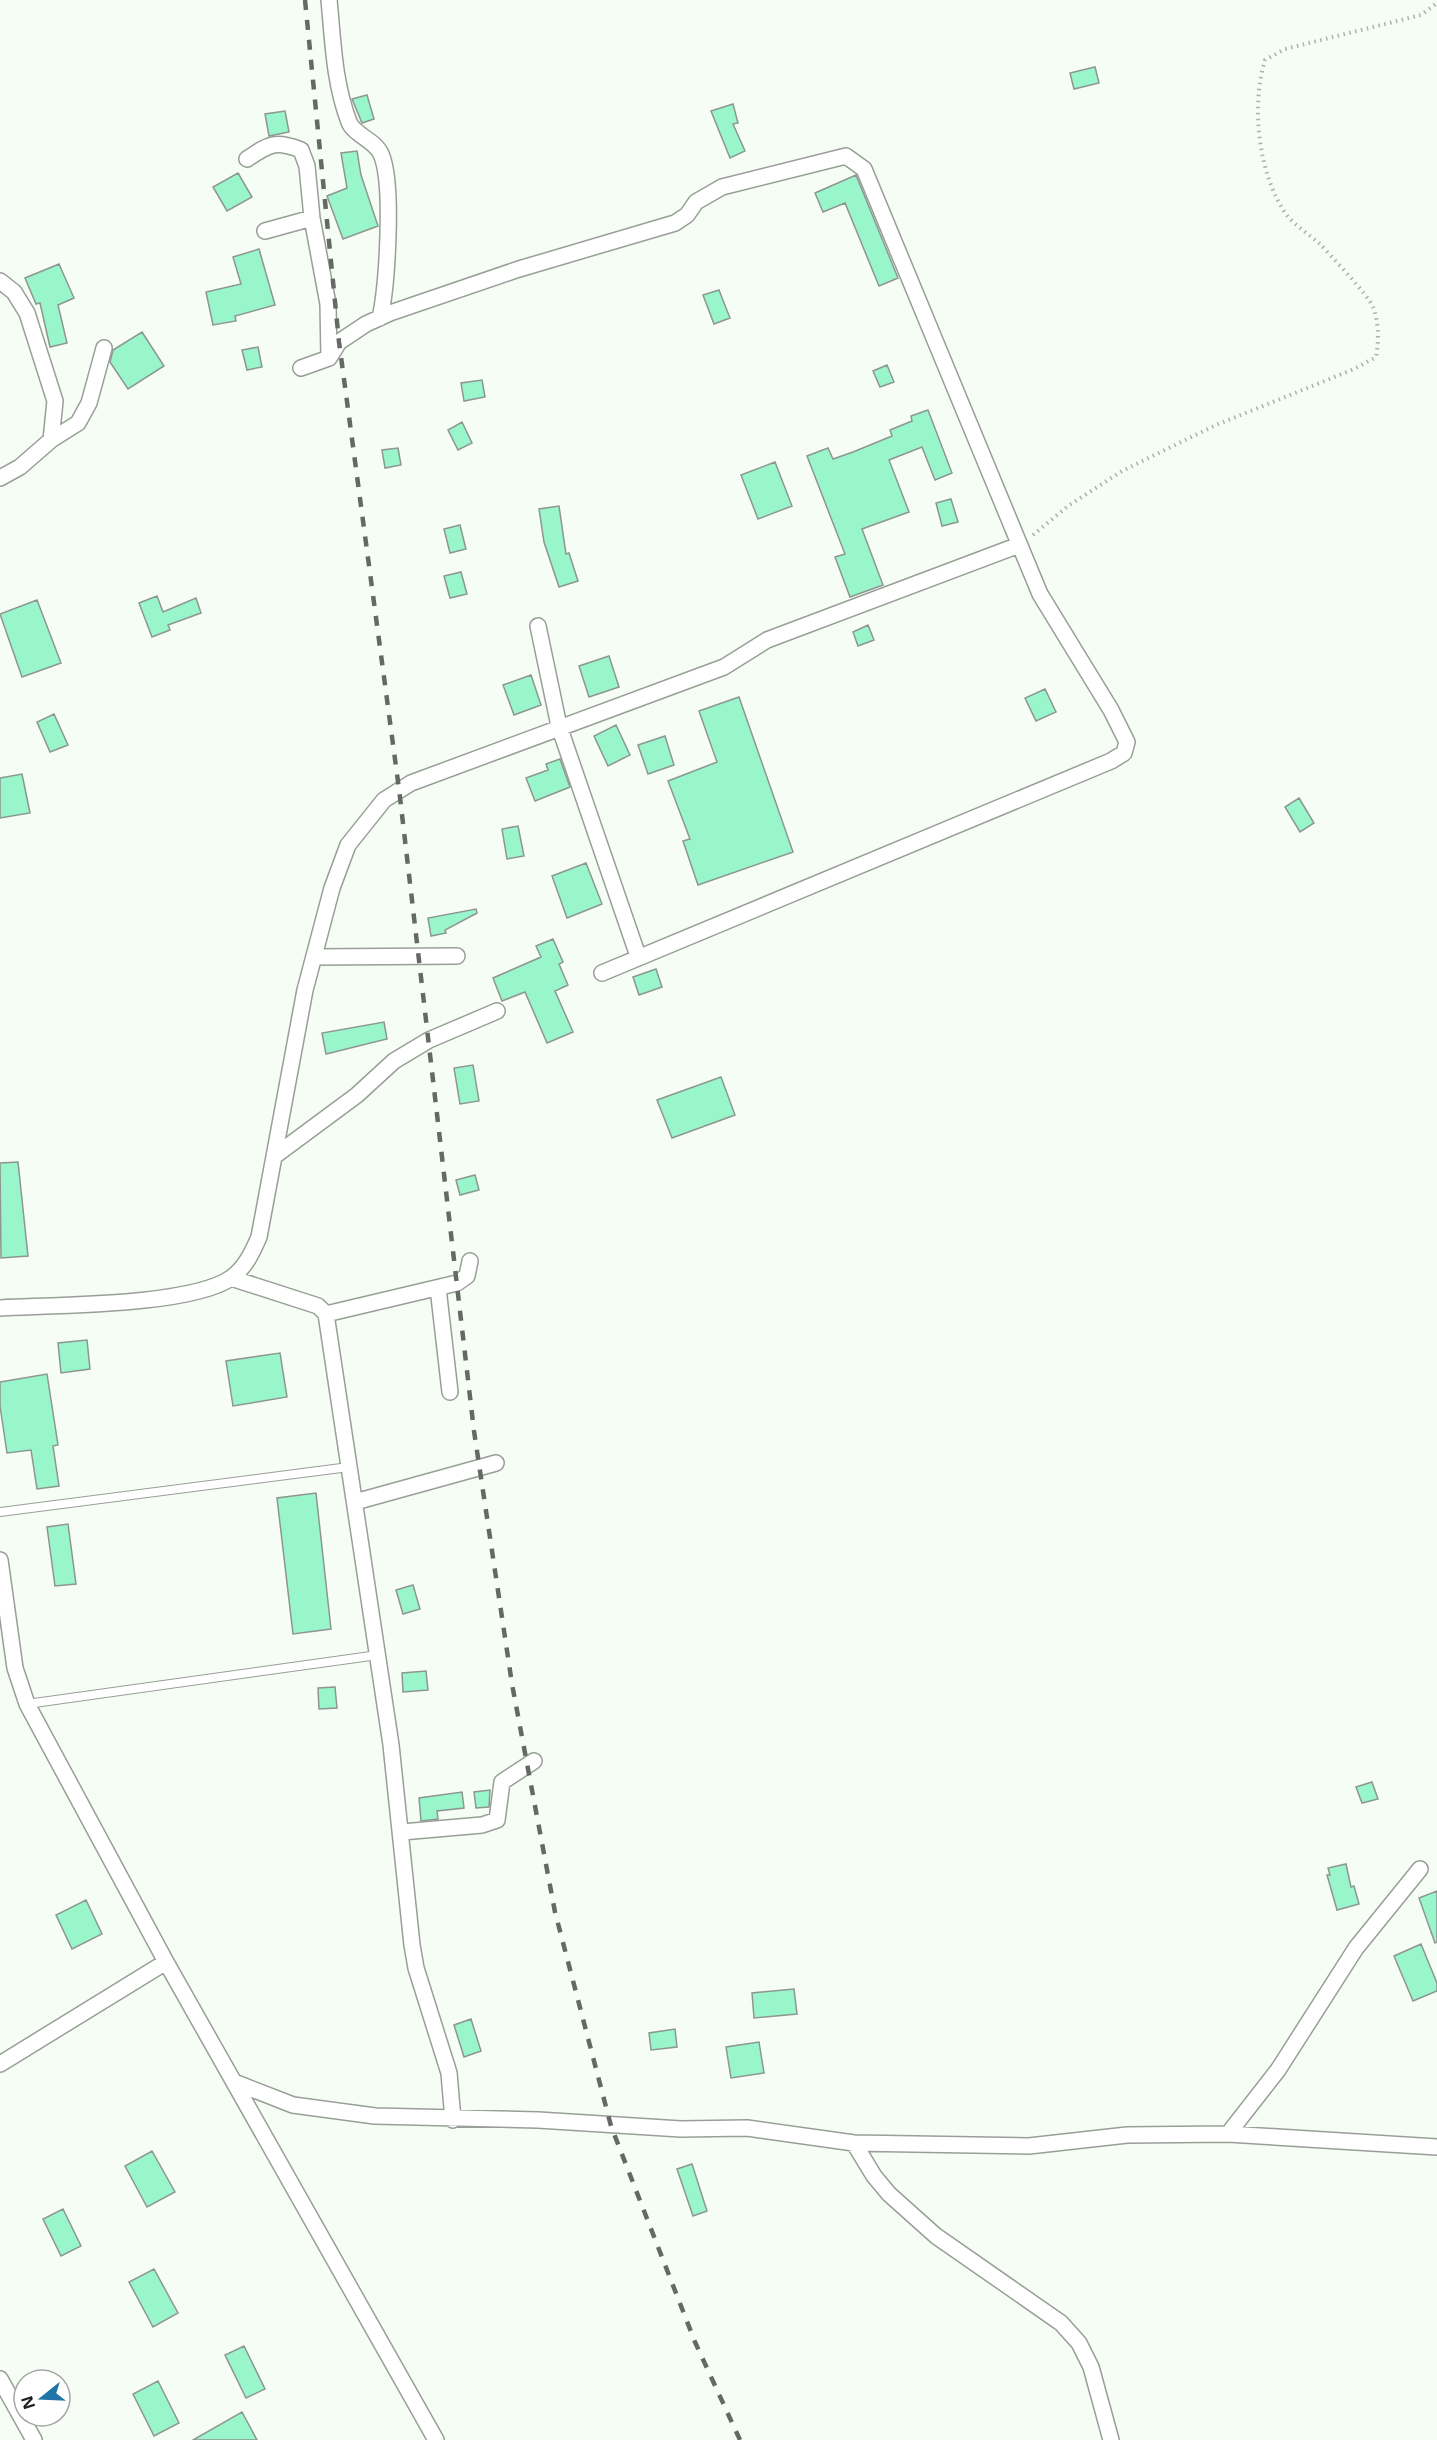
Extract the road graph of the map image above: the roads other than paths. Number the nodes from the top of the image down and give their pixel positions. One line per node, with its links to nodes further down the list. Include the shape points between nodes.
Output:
1 (329, 0): 6 (street, via 338,86 350,126 381,153 385,172 388,238)
2 (247, 159): 3 (street, via 266,146 282,142 301,150 307,166)
3 (312, 218): 4 (street); 8 (street, via 328,304)
4 (265, 231)
5 (0, 281): 10 (street, via 14,292 30,324 55,401)
6 (380, 318): 8 (street, via 339,342); 12 (street, via 519,270 675,223 696,202 722,187 846,156 864,169)
7 (104, 348): 10 (street, via 89,403 78,423)
8 (329, 357): 9 (street)
9 (302, 368)
10 (51, 440): 11 (street, via 20,467)
11 (0, 478)
12 (1019, 545): 14 (street, via 767,640 724,667); 16 (street, via 1040,594 1111,710 1126,742 1124,753)
13 (538, 626): 14 (street)
14 (559, 726): 16 (street); 17 (street, via 411,783 384,800 348,845)
15 (457, 956): 17 (street)
16 (638, 956): 18 (street)
17 (314, 957): 20 (street)
18 (602, 973)
19 (497, 1011): 20 (street, via 429,1040 394,1061 357,1095)
20 (276, 1155): 22 (street, via 259,1237 246,1264)
21 (470, 1261): 23 (street, via 463,1280)
22 (231, 1278): 24 (street, via 202,1291 127,1301); 25 (street, via 318,1306)
23 (438, 1288): 25 (street); 26 (street)
24 (0, 1308)
25 (326, 1314): 28 (street)
26 (450, 1392)
27 (496, 1463): 29 (street)
28 (349, 1467): 29 (street); 30 (lane)
29 (355, 1502): 32 (street)
30 (0, 1512)
31 (0, 1560): 33 (street, via 15,1668)
32 (378, 1655): 33 (lane); 35 (street)
33 (27, 1704): 37 (street)
34 (534, 1761): 35 (street, via 502,1782 497,1820 482,1825)
35 (402, 1832): 40 (street, via 416,1968 450,2073)
36 (1420, 1869): 41 (street, via 1356,1948 1278,2070)
37 (166, 1962): 38 (street); 39 (street)
38 (0, 2064)
39 (234, 2082): 40 (street, via 293,2104 375,2116); 46 (street)
40 (453, 2120): 42 (street, via 747,2128)
41 (1228, 2134): 42 (street, via 1127,2135 1029,2145); 43 (street)
42 (854, 2143): 47 (street, via 889,2194 936,2236 1061,2323 1079,2343 1091,2367)
43 (1437, 2147)
44 (0, 2379): 45 (street)
45 (34, 2440)
46 (436, 2440)
47 (1111, 2440)

